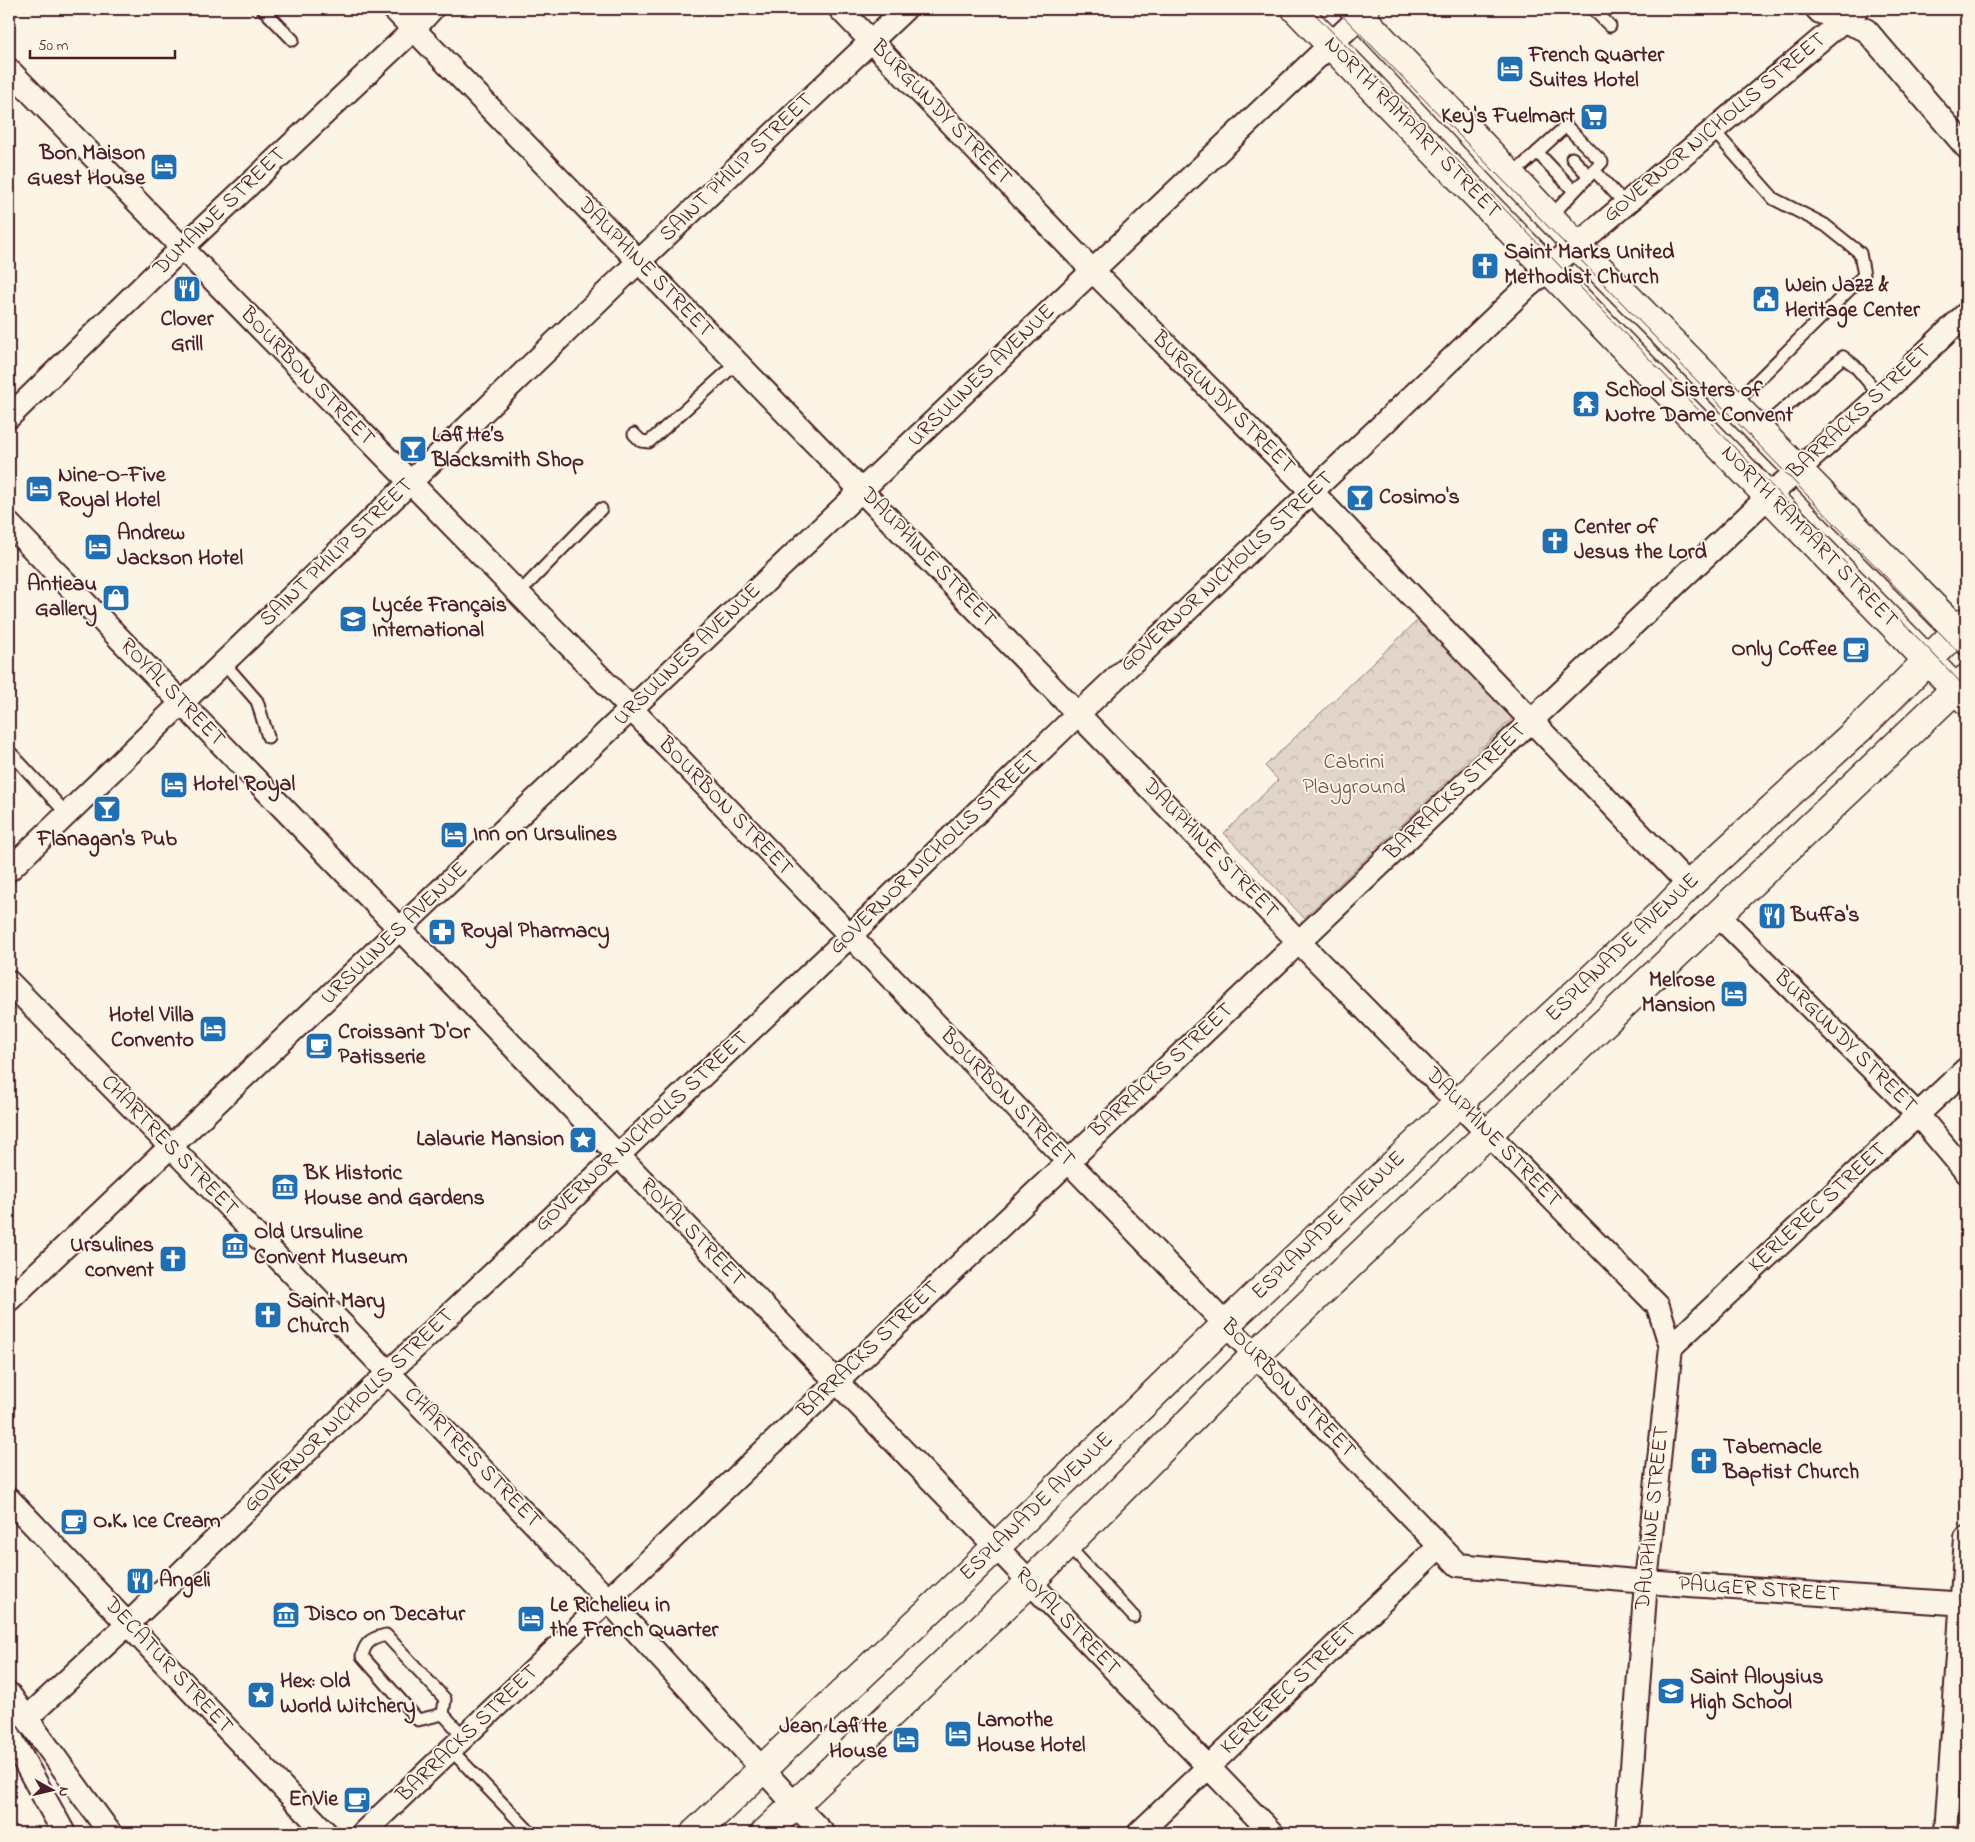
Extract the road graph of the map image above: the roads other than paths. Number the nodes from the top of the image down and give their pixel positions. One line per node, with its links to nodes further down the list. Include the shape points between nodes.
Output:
1 (263, 9): 13 (lane)
2 (394, 9): 12 (street, DAUPHINE STREET)
3 (432, 9): 12 (street, DUMAINE STREET)
4 (840, 9): 14 (street, BURGUNDY STREET)
5 (905, 9): 14 (street, SAINT PHILIP STREET)
6 (1296, 9): 15 (street, NORTH RAMPART STREET)
7 (1593, 9): 11 (lane)
8 (1817, 9): 10 (street)
9 (1361, 11): 15 (street, URSULINES AVENUE); 22 (street, NORTH RAMPART STREET)
10 (1850, 15): 17 (street, GOVERNOR NICHOLLS STREET); 18 (street)
11 (1610, 26)
12 (413, 30): 27 (street, DUMAINE STREET); 28 (street, DAUPHINE STREET)
13 (293, 40)
14 (871, 40): 28 (street, SAINT PHILIP STREET); 30 (street, BURGUNDY STREET)
15 (1330, 44): 29 (street, NORTH RAMPART STREET); 30 (street, URSULINES AVENUE)
16 (9, 70): 27 (street, BOURBON STREET)
17 (1713, 130): 24 (street, GOVERNOR NICHOLLS STREET); 34 (lane, via 1774,199 1824,225 1860,253 1864,275)
18 (1966, 147)
19 (1538, 152): 21 (lane, via 1557,142 1566,126 1602,162); 22 (lane); 23 (lane)
20 (1572, 158): 21 (lane)
21 (1592, 173): 23 (lane); 24 (lane)
22 (1512, 176): 25 (street, NORTH RAMPART STREET)
23 (1574, 191): 25 (lane)
24 (1625, 204): 26 (street, GOVERNOR NICHOLLS STREET)
25 (1550, 217): 26 (street, NORTH RAMPART STREET)
26 (1576, 245): 29 (street, GOVERNOR NICHOLLS STREET); 34 (street, NORTH RAMPART STREET)
27 (182, 248): 35 (street, DUMAINE STREET); 39 (street, BOURBON STREET)
28 (639, 262): 32 (street, DAUPHINE STREET); 39 (street, SAINT PHILIP STREET)
29 (1548, 268): 41 (street, GOVERNOR NICHOLLS STREET); 42 (street, NORTH RAMPART STREET)
30 (1092, 270): 40 (street, URSULINES AVENUE); 41 (street, BURGUNDY STREET)
31 (1966, 314): 33 (street, BARRACKS STREET)
32 (737, 363): 37 (lane, via 650,442 640,441); 40 (street, DAUPHINE STREET)
33 (1880, 396): 36 (lane, via 1856,366 1843,357); 38 (street, BARRACKS STREET)
34 (1734, 404): 36 (street, NORTH RAMPART STREET)
35 (9, 417)
36 (1760, 430): 38 (street, NORTH RAMPART STREET)
37 (634, 434)
38 (1798, 469): 42 (street, BARRACKS STREET); 46 (street, NORTH RAMPART STREET)
39 (410, 483): 45 (street, BOURBON STREET); 48 (street, SAINT PHILIP STREET)
40 (862, 490): 51 (street, URSULINES AVENUE); 52 (street, DAUPHINE STREET)
41 (1312, 492): 52 (street, GOVERNOR NICHOLLS STREET); 53 (street, BURGUNDY STREET)
42 (1769, 496): 47 (street, NORTH RAMPART STREET); 53 (street, BARRACKS STREET)
43 (600, 509): 45 (lane)
44 (9, 524): 50 (street, ROYAL STREET)
45 (518, 594): 51 (street, BOURBON STREET)
46 (1963, 631): 47 (street, ESPLANADE AVENUE)
47 (1928, 660): 49 (street, NORTH RAMPART STREET); 58 (street, ESPLANADE AVENUE, via 1859,729)
48 (223, 662): 50 (street, SAINT PHILIP STREET); 54 (lane, via 257,701)
49 (1963, 689): 59 (street, ESPLANADE AVENUE)
50 (181, 703): 56 (street, SAINT PHILIP STREET); 62 (street, ROYAL STREET)
51 (631, 709): 62 (street, URSULINES AVENUE); 63 (street, BOURBON STREET)
52 (1078, 714): 63 (street, GOVERNOR NICHOLLS STREET); 64 (street, DAUPHINE STREET)
53 (1531, 721): 58 (street, BURGUNDY STREET); 64 (street, BARRACKS STREET)
54 (268, 737)
55 (9, 751): 56 (lane)
56 (67, 814): 57 (street, SAINT PHILIP STREET)
57 (9, 870)
58 (1689, 885): 59 (street, via 1703,892); 60 (street, ESPLANADE AVENUE)
59 (1739, 896): 61 (street, ESPLANADE AVENUE)
60 (1666, 909): 61 (street, via 1706,910); 67 (street, ESPLANADE AVENUE)
61 (1718, 915): 68 (street, BURGUNDY STREET); 69 (street, ESPLANADE AVENUE)
62 (399, 929): 70 (street, URSULINES AVENUE); 71 (street, ROYAL STREET)
63 (850, 936): 71 (street, GOVERNOR NICHOLLS STREET); 72 (street, BOURBON STREET)
64 (1299, 942): 67 (street, DAUPHINE STREET); 72 (street, BARRACKS STREET)
65 (9, 982): 70 (street, CHARTRES STREET)
66 (1966, 1070): 68 (street, KERLEREC STREET)
67 (1459, 1102): 69 (street, DAUPHINE STREET); 75 (street, ESPLANADE AVENUE)
68 (1918, 1115): 73 (street, BURGUNDY STREET); 76 (street, KERLEREC STREET)
69 (1489, 1134): 76 (street, DAUPHINE STREET, via 1658,1306); 77 (street, ESPLANADE AVENUE)
70 (171, 1147): 74 (street, URSULINES AVENUE); 78 (street, CHARTRES STREET)
71 (617, 1155): 78 (street, GOVERNOR NICHOLLS STREET); 79 (street, ROYAL STREET)
72 (1068, 1160): 75 (street, BOURBON STREET); 79 (street, BARRACKS STREET)
73 (1966, 1172)
74 (9, 1300)
75 (1225, 1325): 77 (street, BOURBON STREET); 84 (street, ESPLANADE AVENUE)
76 (1671, 1347): 85 (street, DAUPHINE STREET)
77 (1256, 1354): 82 (street, ESPLANADE AVENUE); 83 (street, BOURBON STREET)
78 (389, 1372): 87 (street, CHARTRES STREET); 90 (street, GOVERNOR NICHOLLS STREET)
79 (836, 1382): 84 (street, ROYAL STREET); 87 (street, BARRACKS STREET)
80 (9, 1499): 90 (street, DECATUR STREET)
81 (1966, 1538): 88 (street)
82 (1067, 1545): 86 (street, ESPLANADE AVENUE); 89 (lane)
83 (1440, 1546): 85 (street, PAUGER STREET, via 1458,1565); 97 (street, KERLEREC STREET)
84 (995, 1548): 86 (street, ROYAL STREET); 98 (street, ESPLANADE AVENUE)
85 (1646, 1582): 88 (street, PAUGER STREET); 111 (street, DAUPHINE STREET)
86 (1030, 1583): 97 (street, ROYAL STREET); 99 (street, ESPLANADE AVENUE)
87 (608, 1600): 96 (street, BARRACKS STREET); 98 (street, CHARTRES STREET)
88 (1964, 1604): 112 (street)
89 (1134, 1617)
90 (129, 1624): 94 (street, GOVERNOR NICHOLLS STREET); 104 (street, DECATUR STREET)
91 (9, 1684): 94 (lane)
92 (9, 1694): 102 (street)
93 (443, 1714): 93 (lane, via 445,1699 386,1634 372,1638 362,1656 418,1720); 96 (lane)
94 (30, 1715): 103 (lane)
95 (9, 1734): 101 (street)
96 (457, 1744): 100 (lane); 105 (street, BARRACKS STREET)
97 (1207, 1768): 109 (street, KERLEREC STREET); 110 (street, ROYAL STREET)
98 (763, 1769): 99 (street, CHARTRES STREET); 106 (street, ESPLANADE AVENUE)
99 (796, 1806): 107 (street, ESPLANADE AVENUE); 108 (street, CHARTRES STREET)
100 (527, 1829)
101 (64, 1833)
102 (110, 1833)
103 (121, 1833)
104 (326, 1833)
105 (363, 1833)
106 (695, 1833)
107 (766, 1833)
108 (823, 1833)
109 (1139, 1833)
110 (1272, 1833)
111 (1627, 1833)
112 (1946, 1833)

